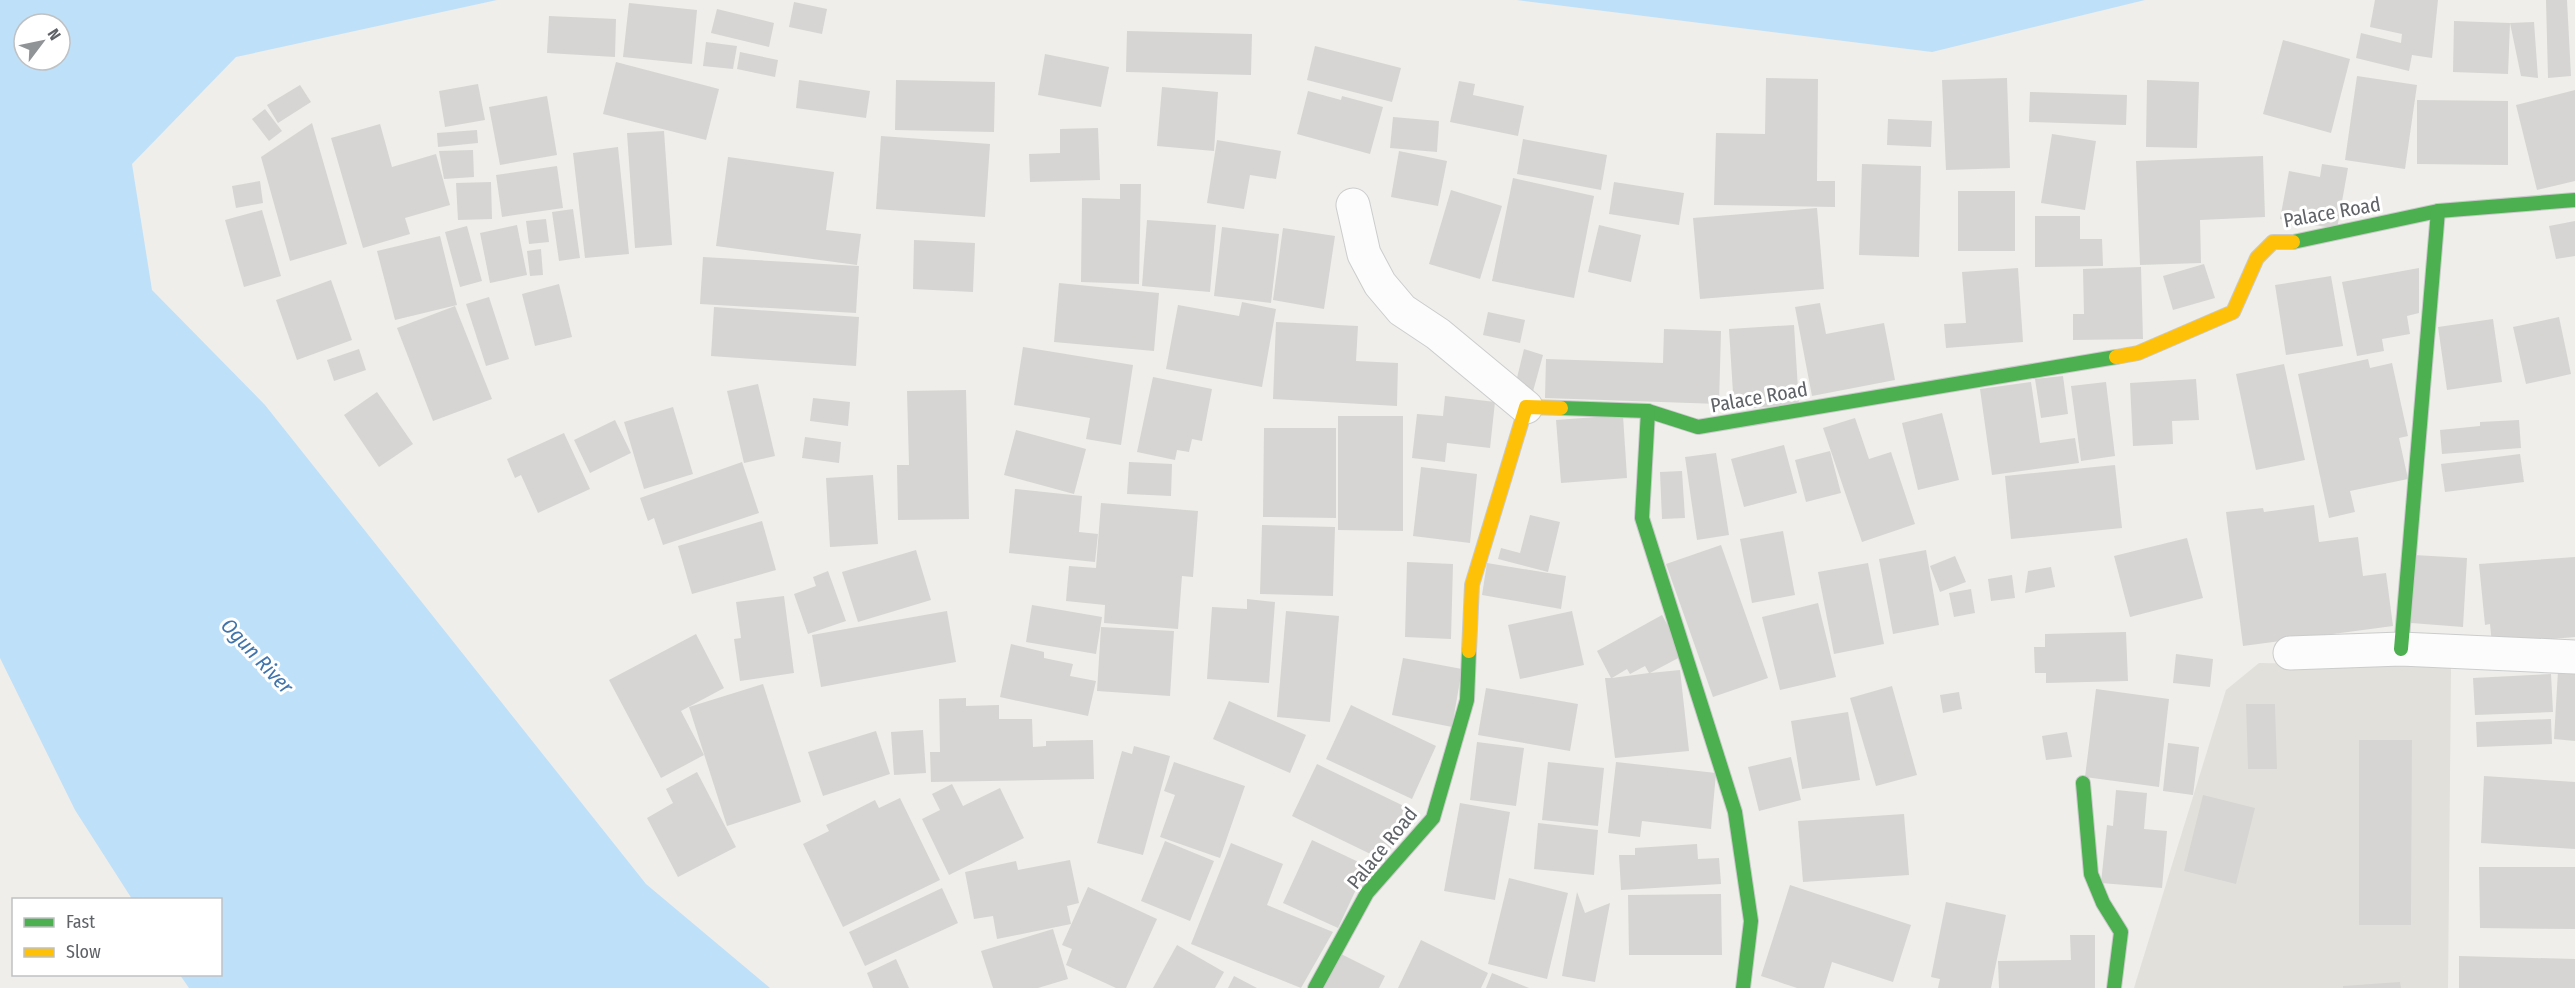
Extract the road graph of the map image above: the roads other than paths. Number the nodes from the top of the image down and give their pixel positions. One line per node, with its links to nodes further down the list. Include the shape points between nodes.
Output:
1 (2575, 200): 3 (street, Palace Road)
2 (1353, 205): 4 (street, via 1364,254 1380,284 1402,310)
3 (2438, 211): 5 (street, Palace Road, via 2300,242 2273,242 2257,258 2233,312 2138,353 1698,428); 6 (street)
4 (1526, 407): 5 (street, Palace Road); 10 (street, Palace Road, via 1472,585 1467,700 1433,818 1367,893)
5 (1648, 411): 11 (street, via 1642,518 1736,812 1750,921)
6 (2401, 649): 7 (street); 8 (street)
7 (2290, 653)
8 (2575, 657)
9 (2083, 783): 12 (street, via 2091,874 2121,932)
10 (1315, 988)
11 (1743, 988)
12 (2114, 988)

